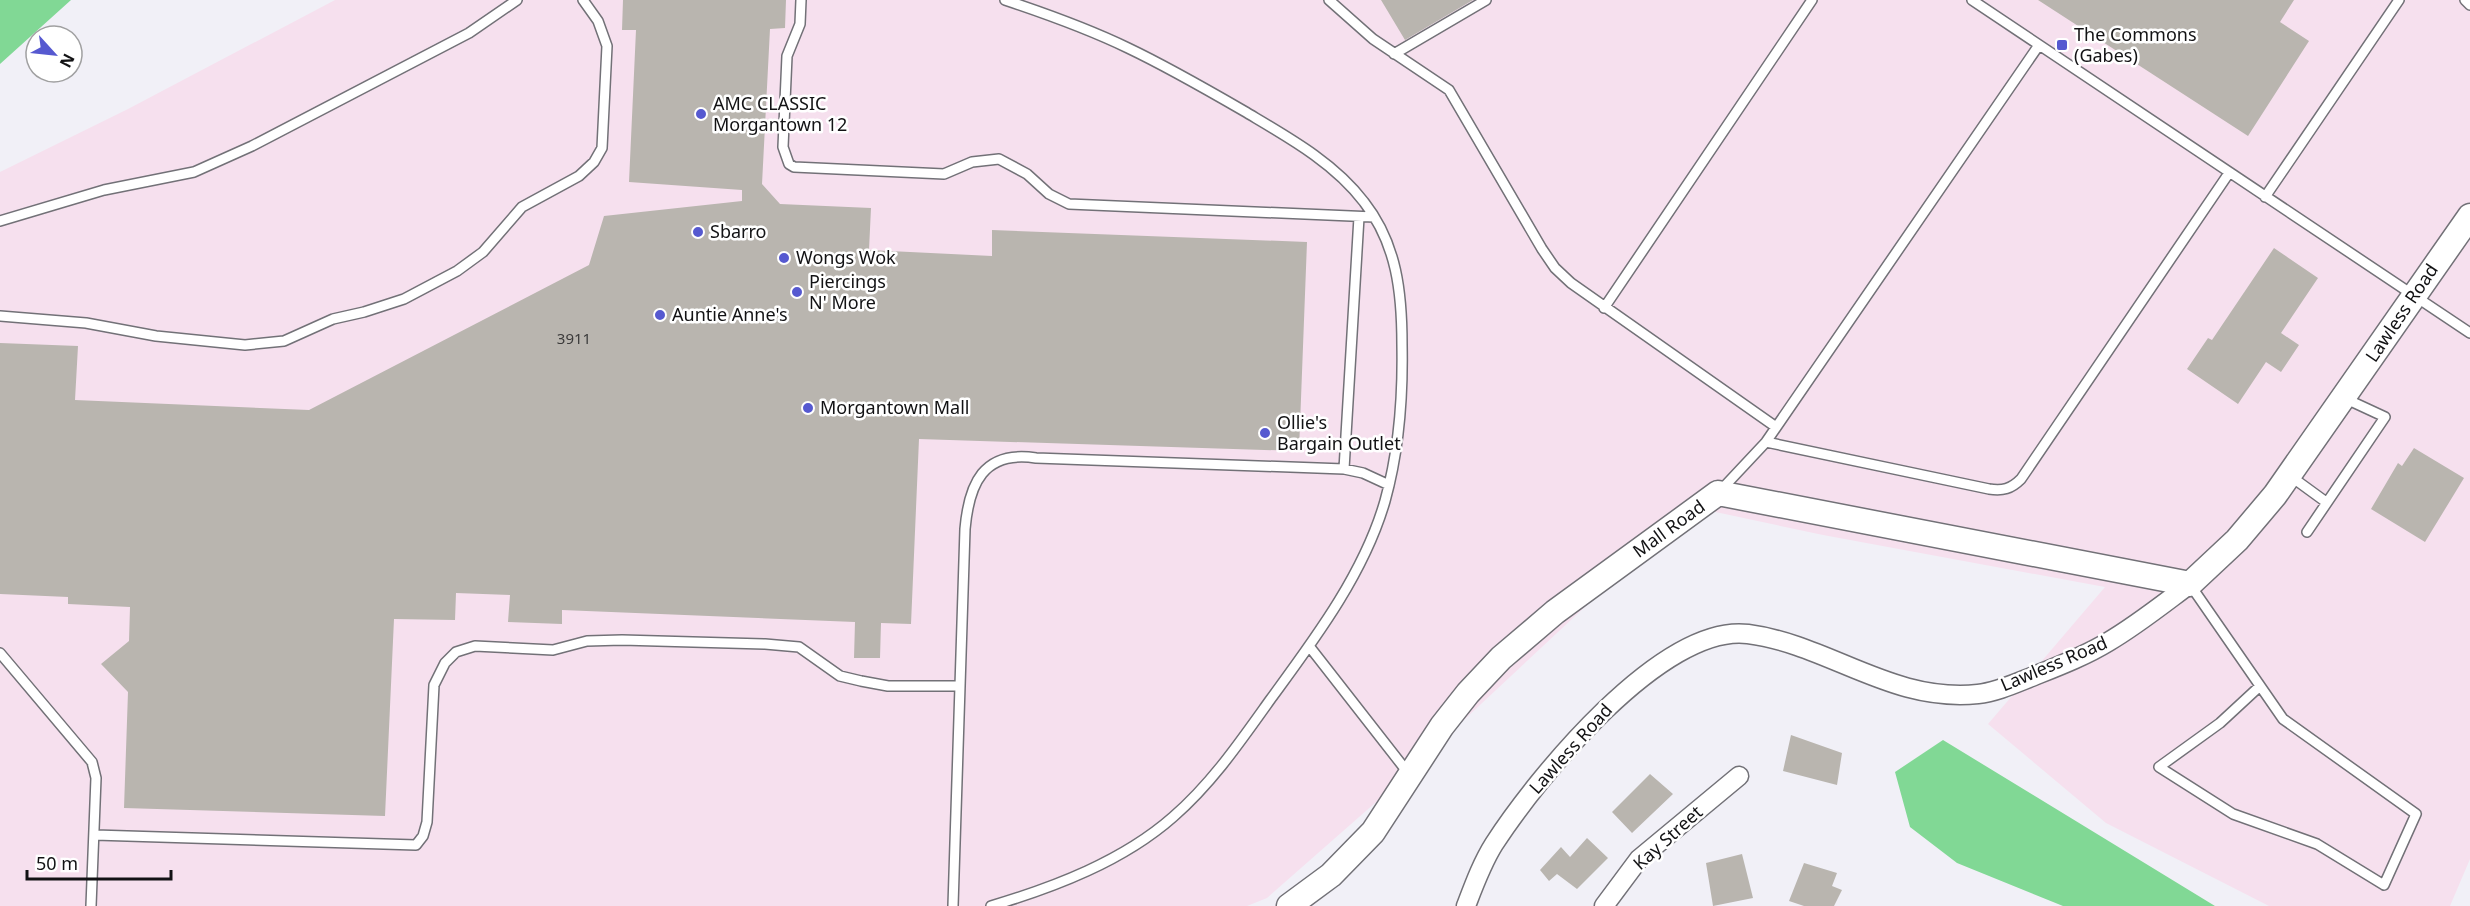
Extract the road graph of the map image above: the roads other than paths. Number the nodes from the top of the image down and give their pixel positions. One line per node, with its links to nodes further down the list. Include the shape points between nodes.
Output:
1 (517, 0): 19 (lane, via 443,47 194,172 104,190)
2 (583, 0): 22 (lane, via 604,32 607,46 602,148 579,176 522,207 483,252 457,271 404,299 333,319 284,341 245,345 156,336 86,323)
3 (801, 0): 17 (lane, via 800,24 787,56 785,87 783,147 794,167 944,174 972,162 999,159 1070,204)
4 (1005, 0): 18 (lane, via 1075,24 1128,48 1267,124 1340,175)
5 (1329, 0): 13 (lane)
6 (1486, 0): 13 (lane)
7 (1812, 0): 21 (lane)
8 (1972, 0): 12 (lane)
9 (2399, 0): 15 (lane)
10 (2465, 0): 11 (lane)
11 (2470, 5)
12 (2039, 45): 14 (lane); 25 (lane)
13 (1394, 54): 21 (lane, via 1449,90 1556,268)
14 (2229, 173): 15 (lane); 26 (lane, via 2012,488 1989,489)
15 (2265, 198): 20 (lane)
16 (2470, 216): 20 (street, Lawless Road)
17 (1359, 217): 18 (lane); 27 (lane)
18 (1374, 217): 29 (lane, via 1386,238 1402,302 1400,414)
19 (0, 221)
20 (2413, 297): 23 (lane); 24 (street, Lawless Road)
21 (1604, 308): 25 (lane)
22 (0, 316)
23 (2470, 333)
24 (2344, 398): 28 (street, Lawless Road); 31 (lane, via 2385,417)
25 (1776, 427): 26 (lane)
26 (1766, 442): 30 (lane)
27 (1344, 469): 29 (lane); 36 (lane, via 1019,455 996,462 975,482 967,509)
28 (2289, 475): 31 (lane); 33 (street, Lawless Road, via 2237,540)
29 (1389, 485): 34 (lane, via 1357,569)
30 (1719, 493): 33 (street, Mall Road); 38 (street, Mall Road, via 1555,612 1501,658 1442,726)
31 (2326, 502): 32 (lane)
32 (2307, 532)
33 (2190, 584): 37 (lane); 45 (street, Lawless Road, via 2106,643 2066,663 1980,694 1940,695 1907,689 1776,639 1745,633 1712,638 1679,652 1606,707 1561,757 1493,846)
34 (1309, 646): 38 (lane); 43 (lane, via 1223,765 1171,819 1092,869)
35 (0, 653): 40 (lane, via 92,762 96,778)
36 (959, 686): 40 (lane, via 888,686 861,681 840,676 799,647 765,644 622,640 587,641 553,650 475,646 456,652 445,663 434,685 428,822 416,845); 42 (lane)
37 (2260, 686): 37 (lane, via 2283,719 2416,814 2384,885 2317,844 2233,814 2159,767 2220,723)
38 (1411, 776): 44 (street, Mall Road, via 1373,832 1331,875)
39 (1739, 776): 46 (street, Kay Street, via 1639,859)
40 (95, 835): 41 (lane)
41 (91, 906)
42 (952, 906)
43 (991, 906)
44 (1289, 906)
45 (1466, 906)
46 (1604, 906)

